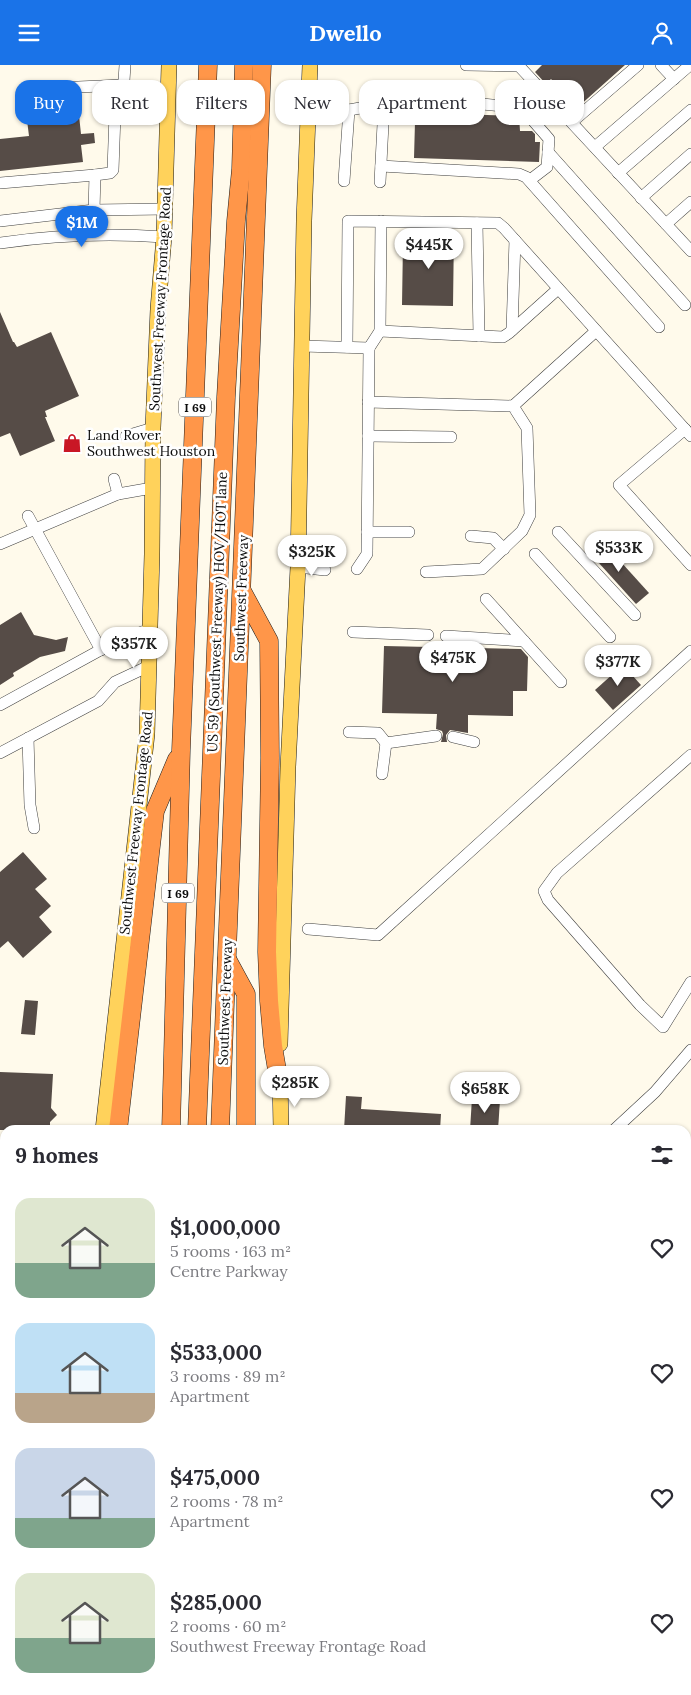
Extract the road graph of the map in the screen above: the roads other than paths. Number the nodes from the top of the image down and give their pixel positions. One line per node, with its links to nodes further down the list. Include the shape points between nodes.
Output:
1 (125, 65): 13 (street)
2 (169, 65): 21 (main road, Southwest Freeway Frontage Road)
3 (208, 65): 105 (highway, I 69)
4 (232, 65): 43 (highway)
5 (244, 65): 43 (highway, US 59 (Southwest Freeway) HOV/HOT lane)
6 (262, 65): 85 (highway, Southwest Freeway)
7 (310, 65): 14 (main road)
8 (466, 65): 15 (street, via 519,66)
9 (638, 65): 20 (street)
10 (661, 65): 12 (street)
11 (690, 66): 12 (street)
12 (674, 79): 28 (street)
13 (124, 80)
14 (309, 80)
15 (532, 80)
16 (485, 104): 29 (street, via 522,108 549,139)
17 (359, 109): 18 (street)
18 (349, 110)
19 (691, 110): 32 (street)
20 (584, 112)
21 (167, 113)
22 (114, 125): 33 (street, via 113,170)
23 (167, 125): 40 (main road, Southwest Freeway Frontage Road)
24 (307, 125): 58 (main road)
25 (348, 125): 35 (street)
26 (383, 125): 31 (street)
27 (575, 125): 28 (street)
28 (595, 147): 32 (street)
29 (548, 152): 34 (street, via 547,167); 52 (street)
30 (691, 155): 38 (street)
31 (381, 166): 34 (street, via 519,174); 36 (street)
32 (618, 173): 38 (street)
33 (95, 175): 37 (street); 41 (street)
34 (530, 180): 53 (street)
35 (344, 181)
36 (380, 182)
37 (0, 183)
38 (642, 197): 46 (street)
39 (691, 202): 46 (street)
40 (165, 209): 41 (street); 47 (main road, Southwest Freeway Frontage Road)
41 (94, 210): 42 (street)
42 (0, 221)
43 (236, 221): 118 (highway, US 59 (Southwest Freeway) HOV/HOT lane)
44 (381, 221): 45 (street); 55 (street); 59 (street, via 348,221)
45 (477, 223): 48 (street, via 498,223); 57 (street)
46 (666, 224): 50 (street)
47 (164, 237): 49 (street, via 99,234); 63 (main road, Southwest Freeway Frontage Road)
48 (515, 240): 51 (street); 54 (street)
49 (0, 243)
50 (690, 248)
51 (558, 289): 54 (street); 56 (street)
52 (685, 305)
53 (659, 327)
54 (512, 330): 57 (street, via 503,337)
55 (380, 331): 57 (street); 60 (street)
56 (596, 331): 62 (street); 64 (street)
57 (479, 336)
58 (302, 346): 59 (street); 81 (main road)
59 (347, 347): 60 (street)
60 (369, 348): 61 (street)
61 (368, 402): 62 (street); 66 (street)
62 (513, 406): 78 (street, via 527,427 530,515 522,531)
63 (153, 428): 65 (street); 69 (main road, Southwest Freeway Frontage Road)
64 (688, 433): 80 (street, via 619,485)
65 (126, 436)
66 (368, 436): 67 (street); 73 (street)
67 (451, 437)
68 (114, 479): 70 (street)
69 (152, 488): 70 (street); 88 (main road, Southwest Freeway Frontage Road)
70 (118, 494): 72 (street)
71 (28, 516): 72 (street)
72 (36, 529): 77 (street); 94 (street)
73 (367, 531): 74 (street); 83 (street, via 367,553)
74 (409, 532)
75 (558, 532): 87 (street)
76 (472, 536): 78 (street, via 493,538)
77 (0, 544)
78 (504, 549): 84 (street, via 482,569)
79 (535, 554): 92 (street)
80 (691, 565)
81 (298, 567): 82 (street); 114 (main road, via 287,776)
82 (325, 569)
83 (356, 569)
84 (426, 572)
85 (242, 589): 111 (highway, Southwest Freeway); 114 (highway, via 269,641 267,951 269,1010)
86 (486, 599): 93 (street)
87 (635, 615)
88 (150, 629): 94 (street); 96 (main road, Southwest Freeway Frontage Road)
89 (354, 632): 90 (street)
90 (428, 635)
91 (446, 635): 93 (street)
92 (610, 637)
93 (524, 641): 97 (street)
94 (101, 650): 98 (street)
95 (691, 651): 110 (street, via 378,935)
96 (149, 666): 102 (street, via 115,682 98,701); 115 (main road, Southwest Freeway Frontage Road, via 147,734)
97 (561, 682)
98 (0, 705)
99 (349, 732): 104 (street, via 378,733)
100 (436, 736): 104 (street)
101 (453, 737): 103 (street)
102 (28, 738): 106 (street); 109 (street)
103 (474, 742)
104 (386, 743): 108 (street)
105 (181, 750): 116 (highway, via 155,811); 117 (highway, I 69)
106 (0, 753)
107 (691, 755): 112 (street, via 557,873 544,891 548,900 663,1027)
108 (382, 774)
109 (34, 829)
110 (308, 929)
111 (227, 958): 119 (highway, Southwest Freeway); 120 (highway, via 246,994)
112 (691, 982)
113 (691, 1050): 122 (street, via 655,1092)
114 (280, 1088): 121 (main road)
115 (104, 1125)
116 (119, 1125)
117 (171, 1125)
118 (197, 1125)
119 (220, 1125)
120 (246, 1125)
121 (281, 1125)
122 (619, 1125)

